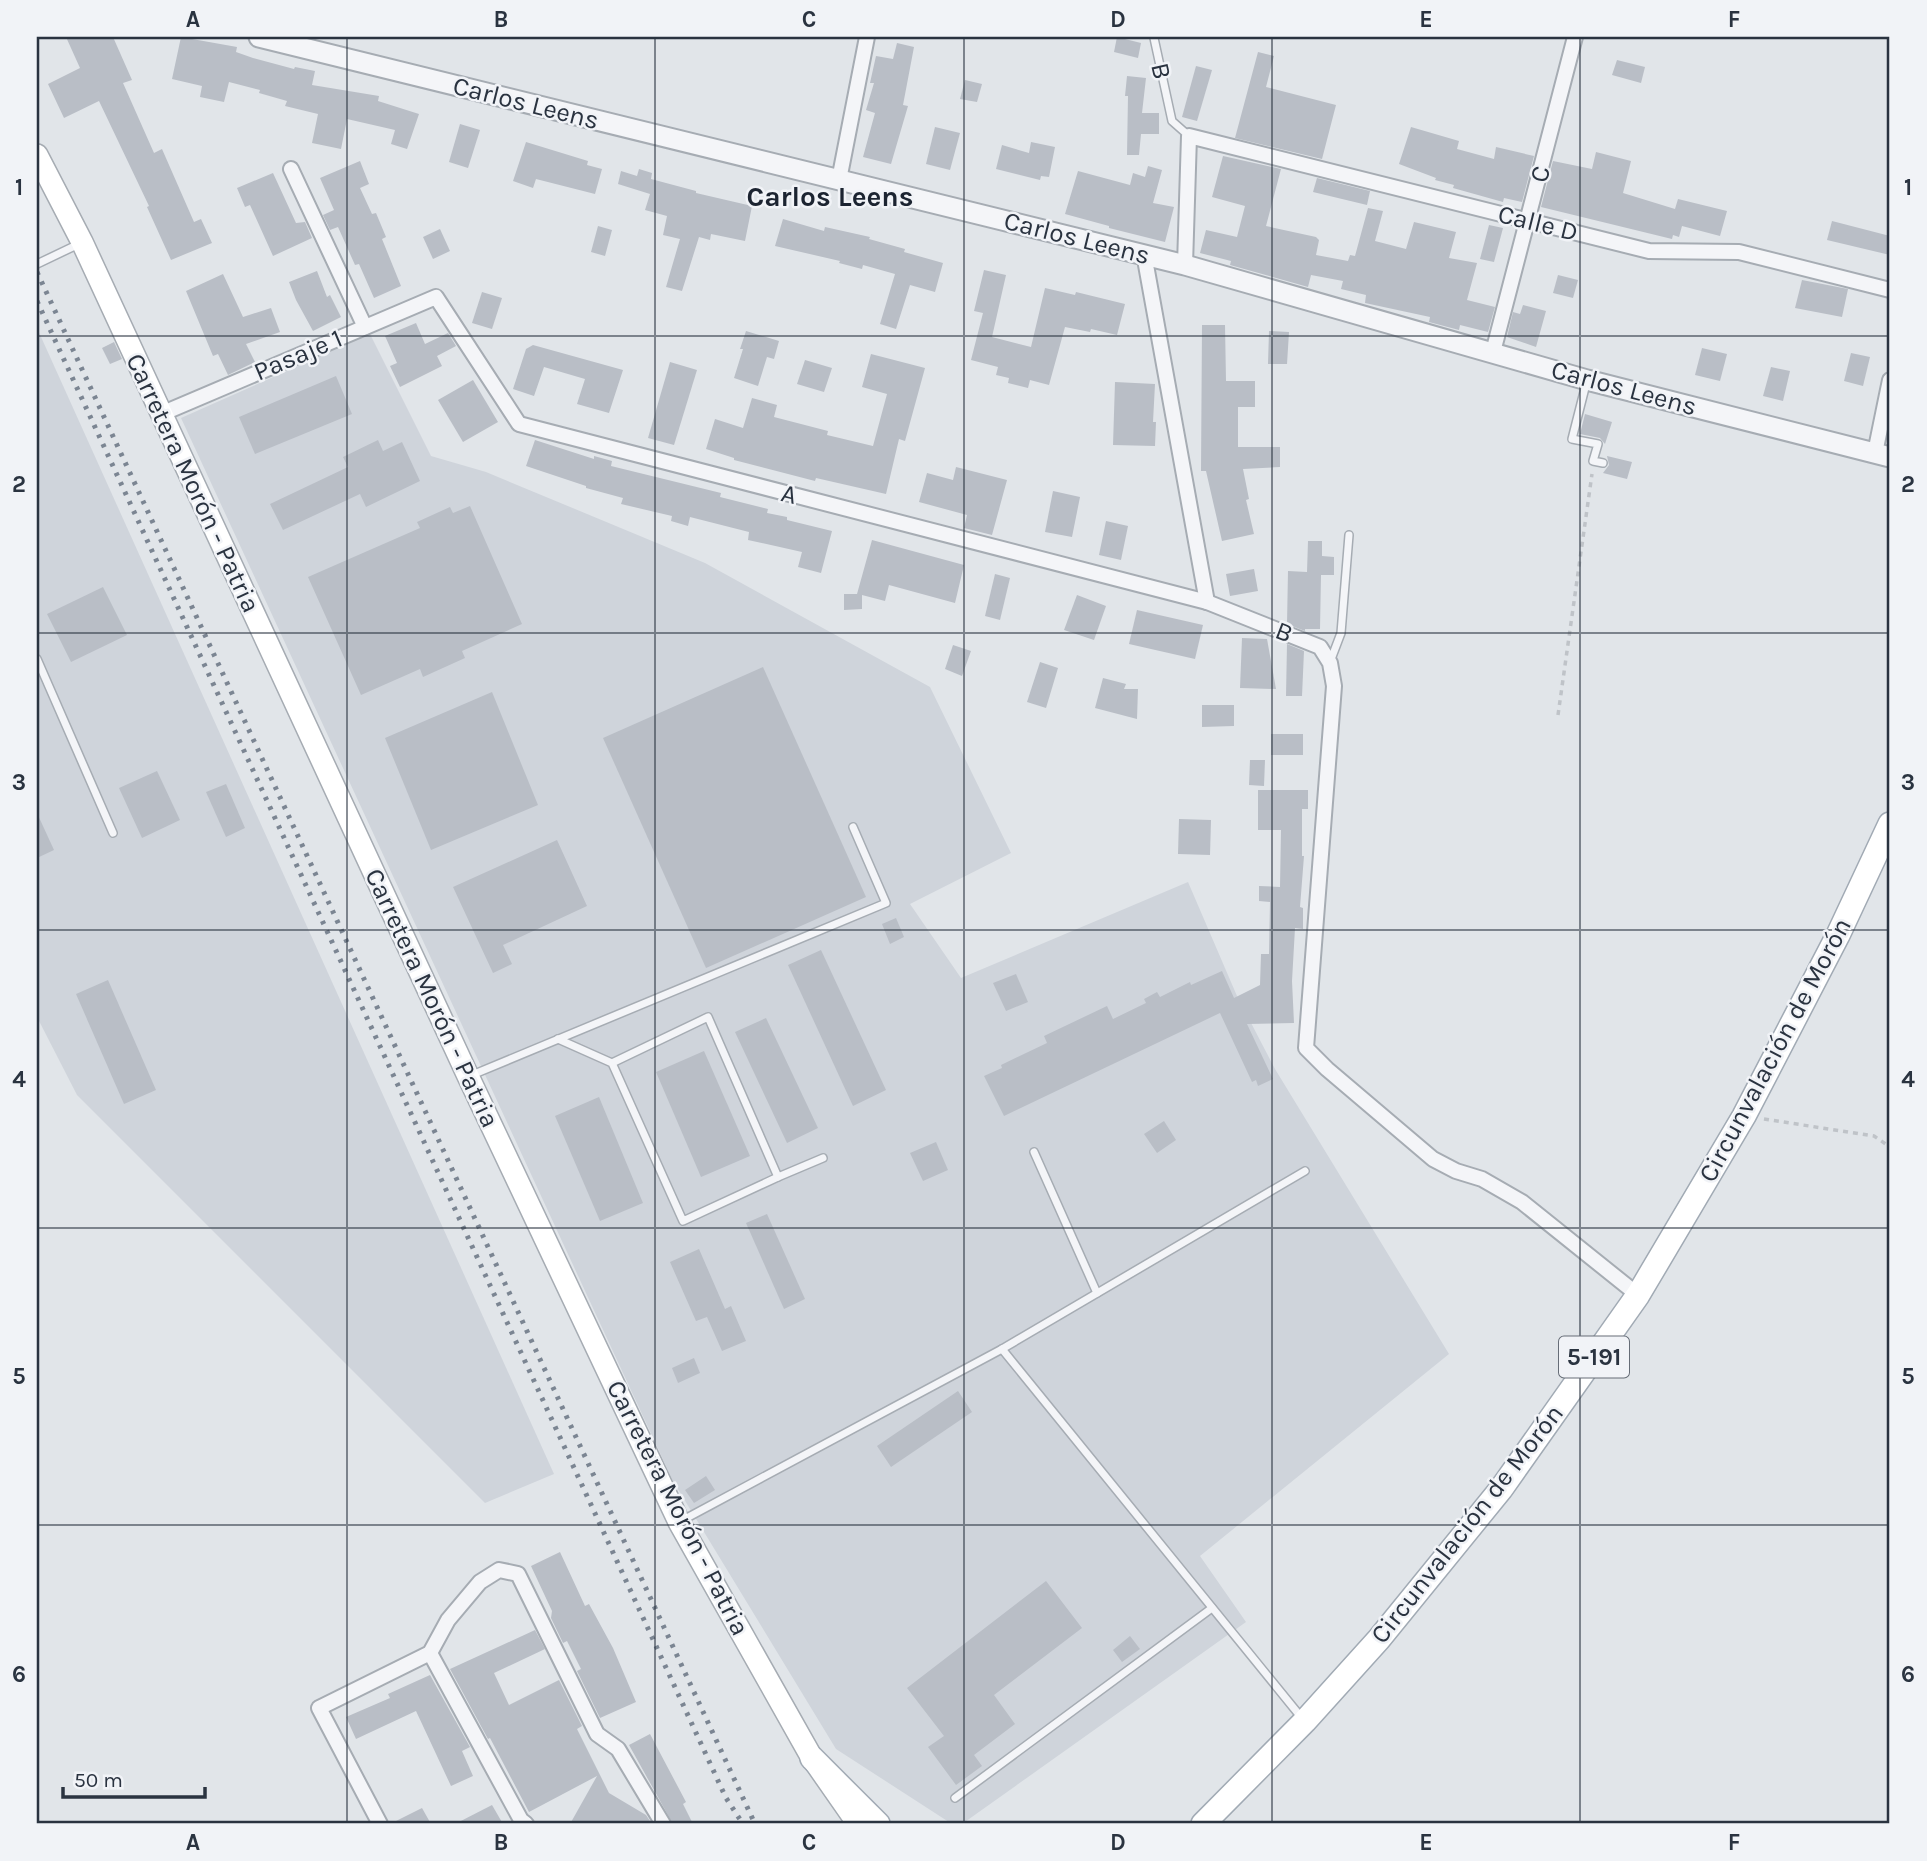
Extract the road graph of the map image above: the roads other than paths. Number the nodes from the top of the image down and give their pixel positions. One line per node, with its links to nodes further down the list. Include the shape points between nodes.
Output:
1 (259, 37): 8 (street, Carlos Leens)
2 (867, 37): 8 (street)
3 (1576, 37): 9 (street, C)
4 (1154, 38): 5 (lane, B, via 1172,121)
5 (1189, 136): 9 (street, Calle D); 13 (street)
6 (37, 155): 10 (main road, Carretera Morón - Patria)
7 (291, 169): 16 (street)
8 (839, 180): 11 (street, Carlos Leens)
9 (1527, 220): 14 (street, Calle D, via 1649,251 1738,252); 17 (street, C)
10 (82, 242): 12 (lane); 20 (main road, Carretera Morón - Patria)
11 (1144, 254): 13 (street, Carlos Leens); 24 (street)
12 (37, 264)
13 (1185, 265): 17 (street, Carlos Leens)
14 (1890, 290)
15 (436, 297): 16 (street, Pasaje 1); 24 (street, A, via 519,424)
16 (365, 327): 20 (street, Pasaje 1)
17 (1493, 352): 18 (street, Carlos Leens)
18 (1587, 380): 21 (street, Carlos Leens); 22 (lane, via 1572,439 1598,444 1593,461)
19 (1890, 380): 21 (street)
20 (161, 414): 32 (main road, Carretera Morón - Patria)
21 (1883, 455)
22 (1603, 463)
23 (1349, 535): 26 (lane, via 1341,633)
24 (1207, 602): 26 (street, B, via 1320,647)
25 (37, 659): 29 (lane)
26 (1330, 663): 38 (street, via 1334,686 1306,1048 1433,1159 1522,1202)
27 (1890, 824): 38 (main road, Circunvalación de Morón / 5-191, via 1744,1116)
28 (853, 827): 30 (lane, via 886,903)
29 (113, 833)
30 (558, 1040): 31 (lane); 32 (lane)
31 (612, 1063): 36 (lane, via 683,1222); 36 (lane, via 708,1017)
32 (468, 1076): 40 (main road, Carretera Morón - Patria)
33 (1034, 1152): 37 (lane)
34 (823, 1158): 36 (lane)
35 (1305, 1171): 37 (lane)
36 (778, 1177)
37 (1097, 1293): 39 (lane)
38 (1637, 1295): 43 (main road, Circunvalación de Morón / 5-191, via 1501,1489 1379,1639)
39 (1002, 1349): 40 (lane); 41 (lane)
40 (679, 1522): 44 (main road, Carretera Morón - Patria)
41 (1212, 1608): 43 (lane); 45 (lane)
42 (430, 1653): 46 (street, via 319,1708); 47 (street); 48 (street, via 448,1620 480,1582 499,1570 518,1574 597,1734 618,1749)
43 (1305, 1721): 51 (main road, Circunvalación de Morón / 5-191)
44 (812, 1758): 49 (main road, Carretera Morón - Patria); 50 (main road)
45 (955, 1798)
46 (380, 1824)
47 (526, 1824)
48 (663, 1824)
49 (858, 1824)
50 (878, 1824)
51 (1203, 1824)

